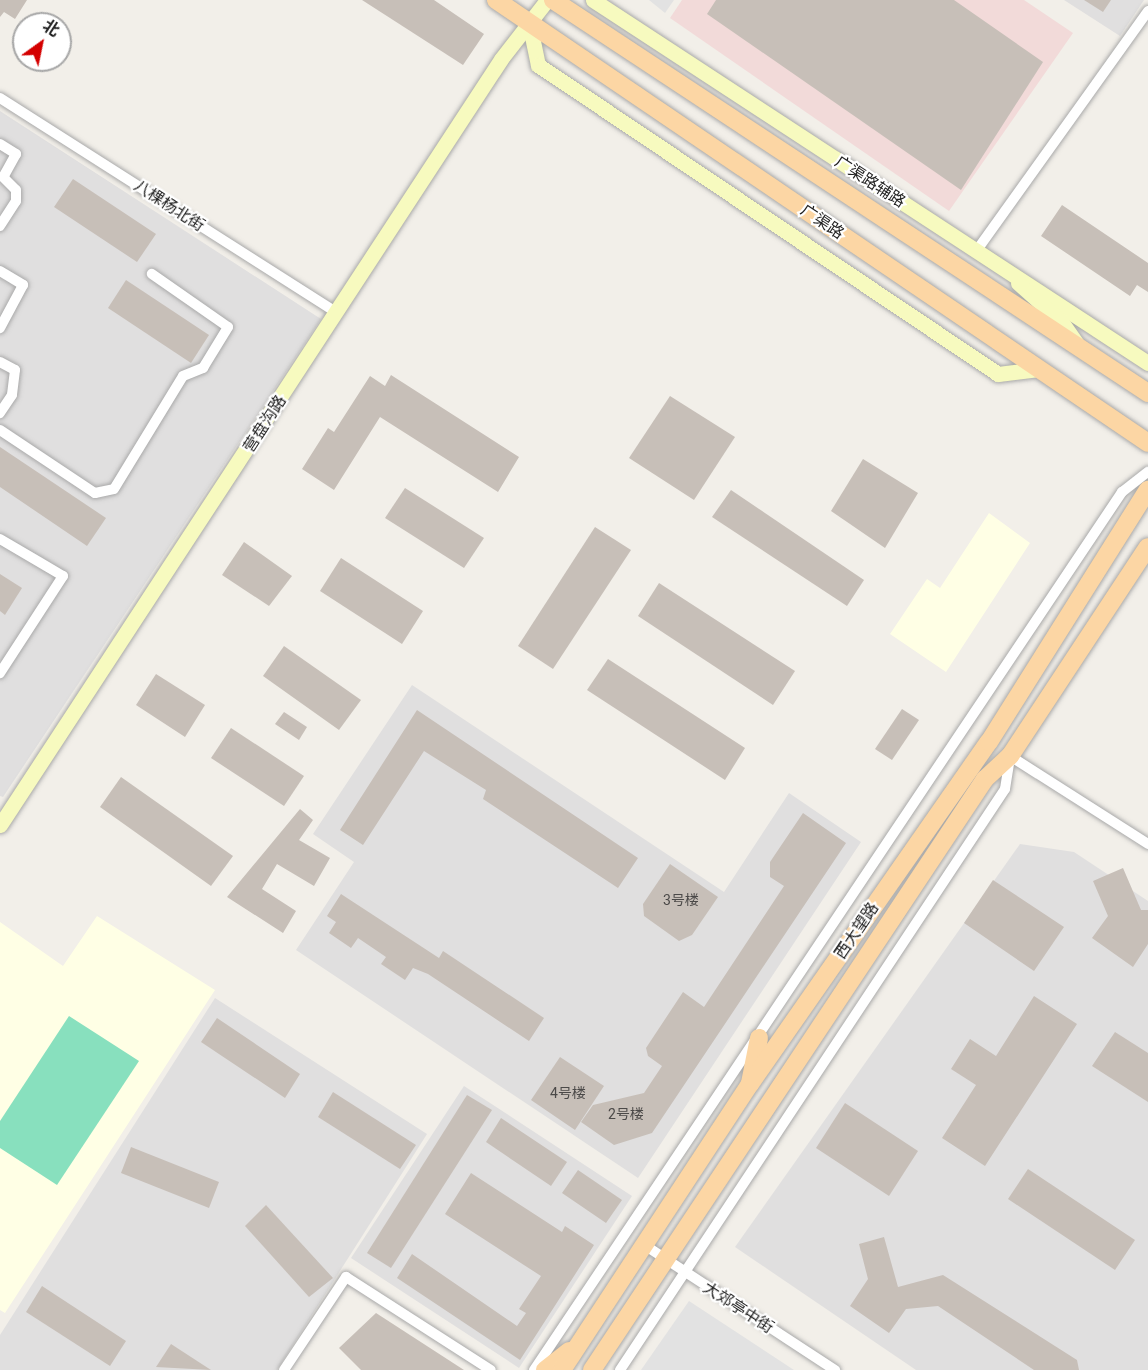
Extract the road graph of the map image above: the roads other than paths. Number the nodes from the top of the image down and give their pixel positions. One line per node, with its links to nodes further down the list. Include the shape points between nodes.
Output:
1 (496, 0): 6 (main road, 广渠路)
2 (547, 0): 6 (street, 营盘沟路)
3 (553, 0): 16 (main road)
4 (593, 0): 10 (street, 广渠路辅路)
5 (1148, 11): 10 (street)
6 (529, 22): 14 (street, 营盘沟路); 19 (main road, 广渠路); 19 (street, via 538,65 998,374)
7 (0, 98): 14 (street, 八棵杨北街)
8 (0, 144): 9 (street, via 16,154 3,177 16,190 16,201)
9 (0, 226)
10 (977, 250): 12 (street, 广渠路辅路)
11 (0, 271): 15 (street, via 24,285)
12 (1009, 272): 16 (street, via 1033,301 1061,321); 18 (street, 广渠路辅路)
13 (152, 274): 22 (street, via 228,327 203,368 183,376 114,489 95,493)
14 (337, 313): 30 (street, 营盘沟路)
15 (0, 328)
16 (1080, 348): 20 (main road)
17 (0, 362): 21 (street, via 15,370 12,395)
18 (1148, 363)
19 (1039, 369): 23 (main road, 广渠路)
20 (1148, 393)
21 (0, 413)
22 (0, 430)
23 (1148, 443)
24 (1148, 472): 32 (street, via 1122,492)
25 (1148, 490): 33 (main road, 西大望路, via 989,742)
26 (0, 539): 28 (street, via 63,576)
27 (1148, 547): 29 (main road, 西大望路)
28 (0, 674)
29 (1010, 756): 31 (street); 35 (main road, 西大望路, via 985,779); 36 (street, via 1005,789)
30 (1, 822)
31 (1148, 844)
32 (759, 1038): 33 (main road); 40 (street)
33 (750, 1084): 34 (main road, 西大望路)
34 (643, 1244): 35 (street, 大郊亭中街); 37 (main road, 西大望路)
35 (666, 1261): 36 (street, 大郊亭中街); 43 (main road, 西大望路)
36 (685, 1274): 44 (street); 45 (street, 大郊亭中街)
37 (575, 1347): 41 (main road); 42 (main road, 西大望路)
38 (284, 1370): 39 (street, via 346,1277)
39 (491, 1370)
40 (534, 1370)
41 (546, 1370)
42 (562, 1370)
43 (592, 1370)
44 (620, 1370)
45 (835, 1370)

